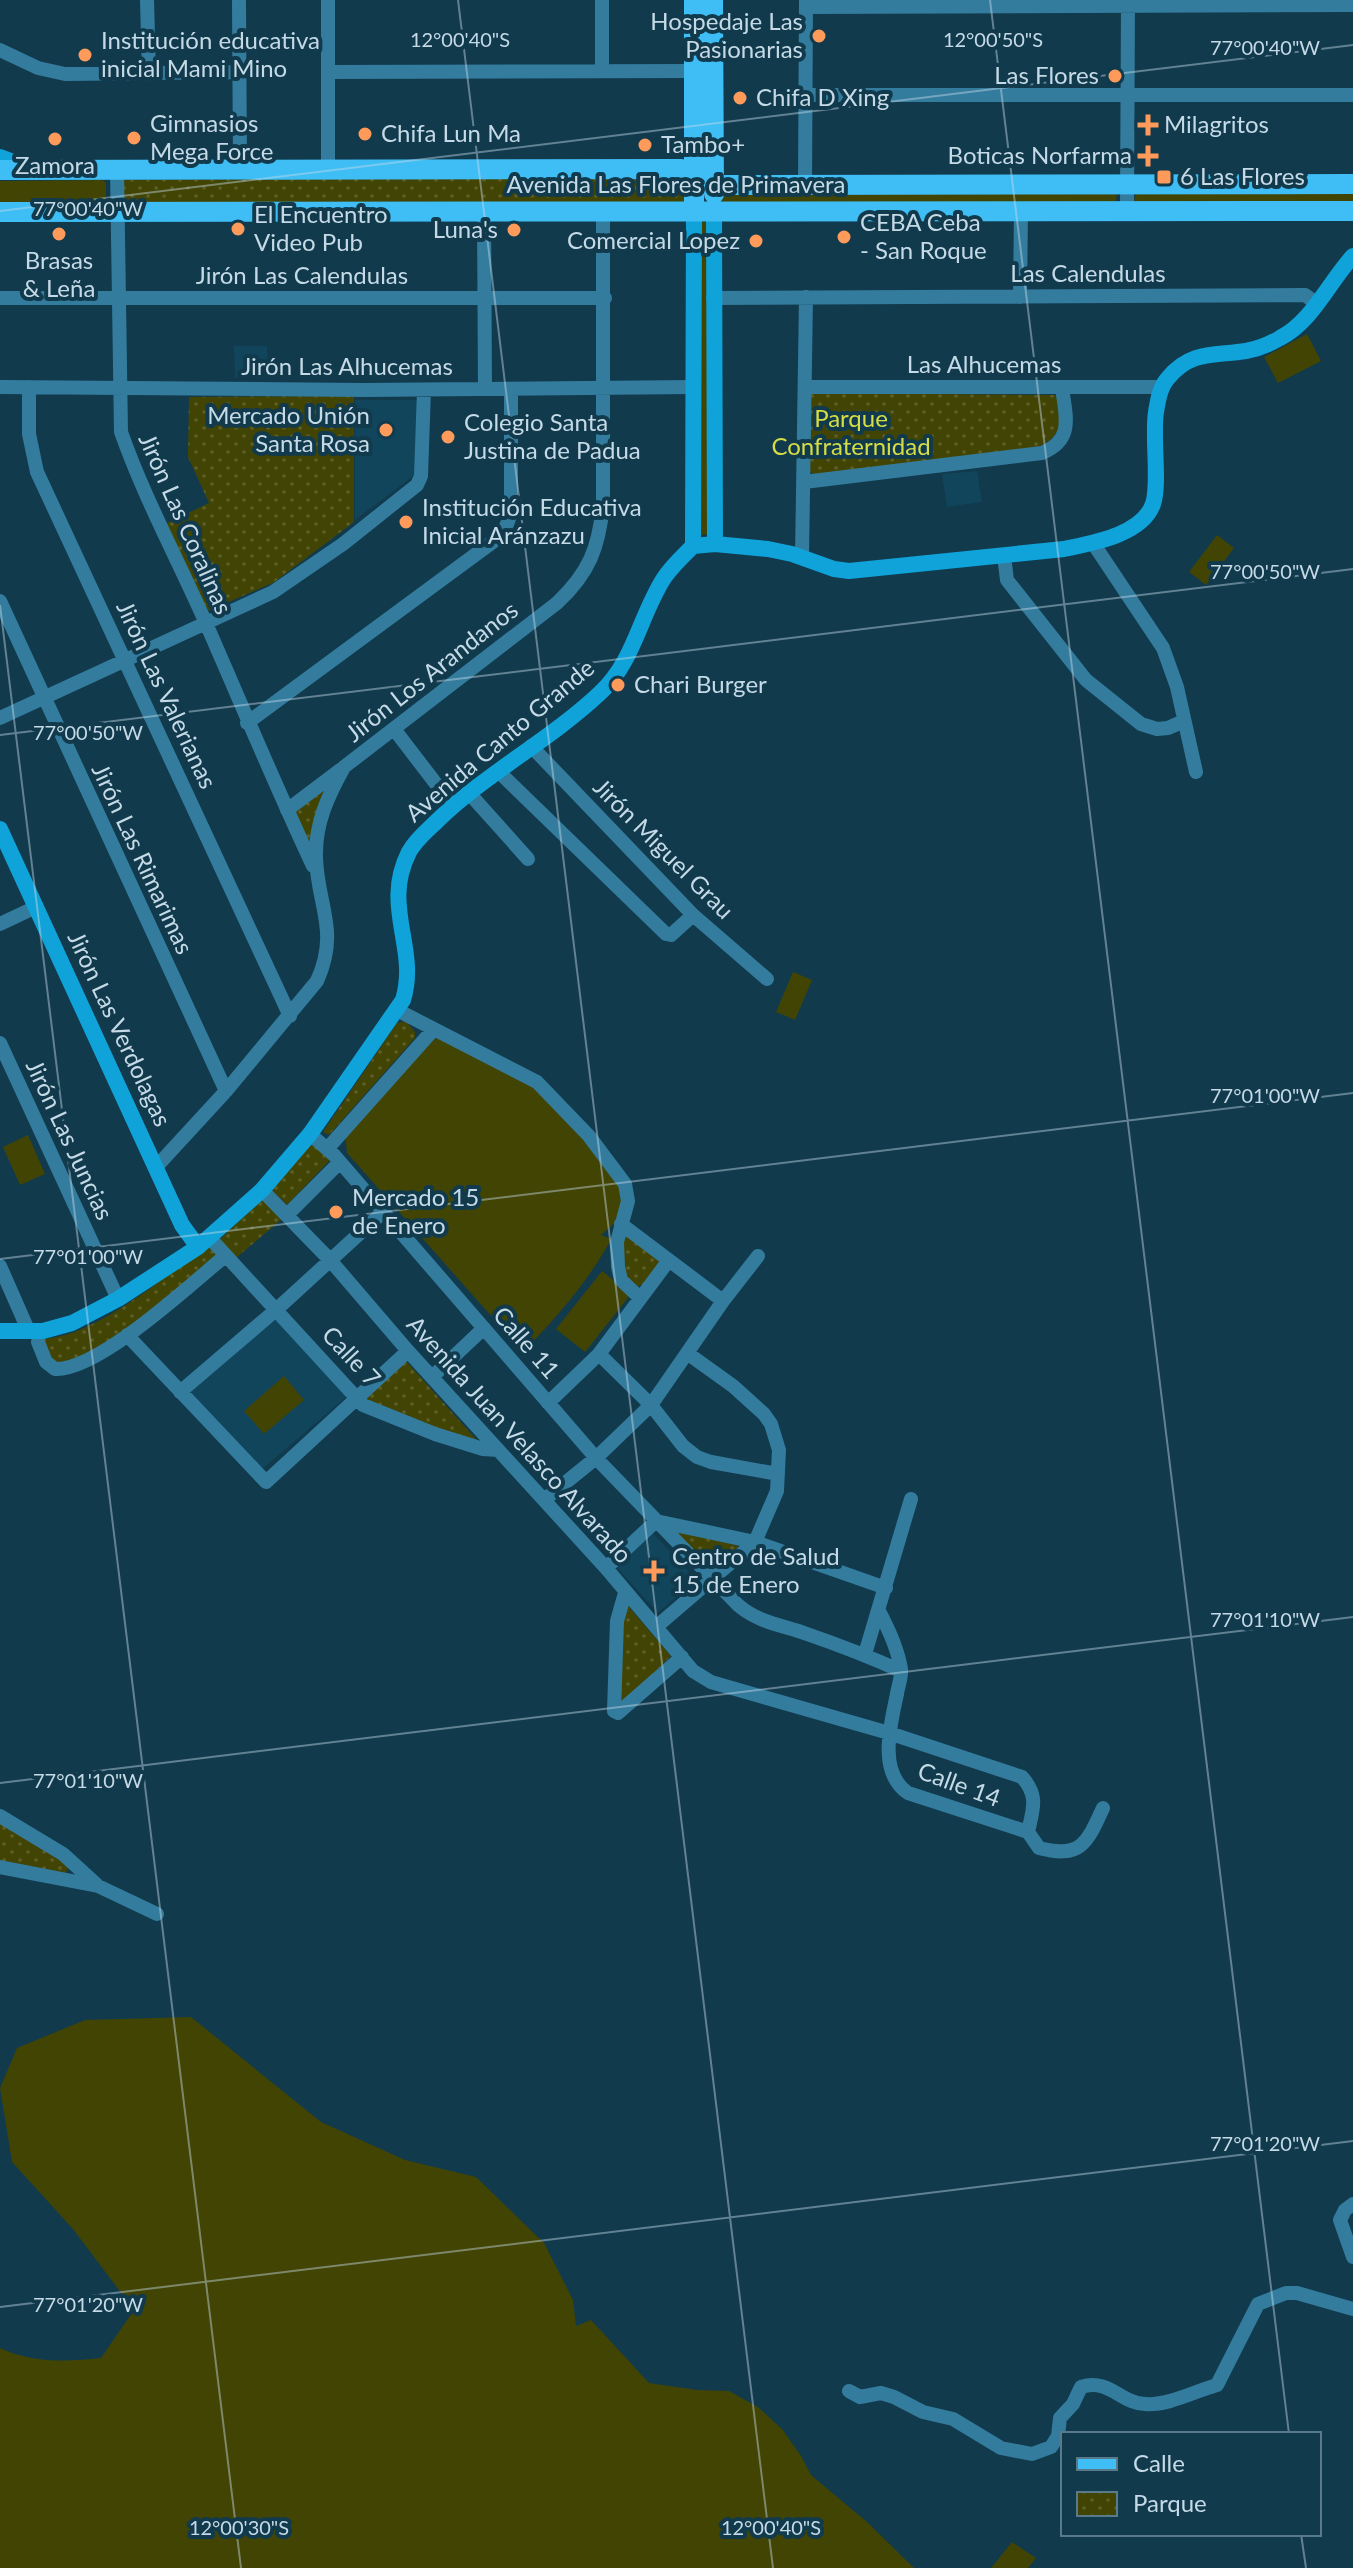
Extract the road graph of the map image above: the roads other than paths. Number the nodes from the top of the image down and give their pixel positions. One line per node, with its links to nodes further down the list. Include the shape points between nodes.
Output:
1 (147, 0): 19 (street)
2 (239, 0): 17 (street)
3 (328, 0): 18 (street)
4 (602, 0): 15 (street)
5 (694, 0): 16 (main road)
6 (713, 0): 33 (main road)
7 (1305, 2): 10 (street); 13 (street)
8 (1049, 3): 9 (street); 12 (street)
9 (1128, 3): 10 (street); 21 (street)
10 (1216, 3)
11 (806, 4): 12 (street); 20 (street)
12 (893, 4)
13 (1353, 5)
14 (0, 50): 19 (street, via 65,74)
15 (602, 71): 16 (street); 18 (street)
16 (693, 71): 29 (main road)
17 (240, 72): 19 (street); 25 (street)
18 (328, 72): 26 (street)
19 (149, 74)
20 (805, 95): 21 (street); 31 (street)
21 (1128, 95): 22 (street); 30 (street)
22 (1353, 95)
23 (0, 157): 24 (street)
24 (31, 169): 27 (main road, Avenida Las Flores de Primavera); 28 (main road, Avenida Las Flores de Primavera)
25 (240, 169): 26 (main road, Avenida Las Flores de Primavera); 28 (main road, Avenida Las Flores de Primavera)
26 (328, 169): 29 (main road, Avenida Las Flores de Primavera, via 681,169)
27 (0, 170)
28 (117, 170): 39 (street, Jirón Las Coralinas)
29 (694, 175): 33 (main road, Avenida Las Flores de Primavera); 34 (main road)
30 (1127, 183): 31 (main road, Avenida Las Flores de Primavera); 32 (main road, Avenida Las Flores de Primavera); 36 (street)
31 (805, 184): 33 (main road, Avenida Las Flores de Primavera)
32 (1353, 184)
33 (714, 185): 34 (main road)
34 (704, 210): 35 (main road, Avenida Las Flores de Primavera); 41 (main road, Avenida Las Flores de Primavera); 48 (street); 53 (street)
35 (1021, 210): 36 (main road, Avenida Las Flores de Primavera); 44 (street)
36 (1127, 210): 37 (main road, Avenida Las Flores de Primavera)
37 (1353, 211)
38 (0, 212): 39 (main road, Avenida Las Flores de Primavera)
39 (118, 212): 40 (main road, Avenida Las Flores de Primavera); 46 (street, Jirón Las Coralinas)
40 (484, 212): 41 (main road, Avenida Las Flores de Primavera); 49 (street)
41 (603, 212): 47 (street, Jirón Los Arandanos)
42 (1353, 256): 50 (street)
43 (806, 297): 44 (street, Las Calendulas); 48 (street, Las Calendulas); 54 (street)
44 (1020, 297): 50 (street, Las Calendulas, via 1305,295)
45 (0, 298): 46 (street, Jirón Las Calendulas)
46 (119, 298): 49 (street, Jirón Las Calendulas); 59 (street, Jirón Las Coralinas)
47 (605, 298): 49 (street, Jirón Las Calendulas); 57 (street, Jirón Los Arandanos)
48 (713, 298): 64 (street)
49 (483, 299): 56 (street)
50 (1316, 303): 55 (street, via 1282,338 1249,351 1199,356 1175,370)
51 (0, 387): 52 (street, Jirón Las Alhucemas)
52 (29, 387): 59 (street, Jirón Las Alhucemas); 70 (street, Jirón Las Valerianas, via 29,434 37,472)
53 (693, 387): 57 (street, Jirón Las Alhucemas); 65 (street)
54 (806, 387): 58 (street, Las Alhucemas); 62 (street)
55 (1162, 387): 58 (street, Las Alhucemas); 63 (street, via 1154,426 1153,504 1130,528)
56 (485, 388): 60 (street, Jirón Las Alhucemas); 61 (street, Jirón Las Alhucemas)
57 (605, 388): 60 (street, Jirón Las Alhucemas); 75 (street, Jirón Los Arandanos, via 600,530 579,580 557,603)
58 (1062, 388): 62 (street, via 1064,435 1042,453)
59 (120, 389): 61 (street, Jirón Las Alhucemas); 69 (street, Jirón Las Coralinas, via 121,432 131,461)
60 (511, 389): 74 (street, via 511,508 506,528)
61 (424, 390): 69 (street, via 421,476 411,491 273,592)
62 (804, 482): 67 (street)
63 (1093, 543): 66 (street); 73 (street, via 1163,648)
64 (715, 544): 65 (street); 67 (street)
65 (693, 546): 76 (street, Avenida Canto Grande, via 665,577 612,680)
66 (1004, 556): 67 (street, via 849,571); 73 (street, via 1007,580 1086,680 1141,724 1157,729)
67 (802, 557)
68 (0, 601): 71 (street, Jirón Las Rimarimas)
69 (206, 623): 70 (street); 74 (street, Jirón Las Coralinas)
70 (126, 659): 71 (street); 91 (street, Jirón Las Valerianas)
71 (44, 698): 72 (street); 94 (street, Jirón Las Rimarimas)
72 (0, 718)
73 (1184, 721): 79 (street)
74 (247, 723): 82 (street, Jirón Las Coralinas)
75 (394, 729): 77 (street, Jirón Los Arandanos); 81 (street)
76 (531, 746): 78 (street, Avenida Canto Grande); 87 (street, Jirón Miguel Grau)
77 (344, 767): 82 (street); 85 (street, Jirón Los Arandanos, via 319,823)
78 (498, 771): 80 (street, Avenida Canto Grande); 87 (street, via 666,934)
79 (1196, 772)
80 (469, 793): 81 (street, Avenida Canto Grande); 84 (street)
81 (453, 806): 90 (street, Avenida Canto Grande, via 417,840 398,885 408,977)
82 (287, 810): 85 (street, Jirón Las Coralinas)
83 (0, 829): 86 (street, Jirón Las Verdolagas)
84 (528, 859)
85 (317, 873): 91 (street, Jirón Los Arandanos, via 325,905 325,963)
86 (36, 907): 88 (street); 98 (street, Jirón Las Verdolagas)
87 (693, 915): 89 (street, Jirón Miguel Grau)
88 (0, 924)
89 (767, 979)
90 (397, 1010): 92 (street); 95 (street, Avenida Canto Grande)
91 (290, 1016): 94 (street, Jirón Los Arandanos)
92 (433, 1030): 96 (street); 102 (street, via 537,1082 558,1101 625,1184 628,1201)
93 (0, 1043): 110 (street, Jirón Las Juncias)
94 (226, 1091): 98 (street, Jirón Los Arandanos)
95 (310, 1134): 96 (street, Calle 11); 99 (street, Avenida Canto Grande)
96 (327, 1149): 97 (street, Calle 11)
97 (340, 1162): 100 (street, Calle 11); 101 (street)
98 (157, 1166): 103 (street, Jirón Las Verdolagas, via 182,1225)
99 (262, 1190): 101 (street, Avenida Juan Velasco Alvarado); 103 (street, Avenida Canto Grande)
100 (383, 1212): 106 (street); 113 (street, Calle 11)
101 (287, 1215): 106 (street, Avenida Juan Velasco Alvarado)
102 (621, 1224): 107 (street); 109 (street, via 621,1280)
103 (203, 1242): 104 (street, Calle 7); 110 (street, Avenida Canto Grande)
104 (225, 1256): 112 (street, Calle 7); 115 (street)
105 (758, 1256): 111 (street)
106 (330, 1260): 112 (street); 117 (street, Avenida Juan Velasco Alvarado)
107 (669, 1260): 109 (street); 111 (street)
108 (0, 1266): 116 (street)
109 (639, 1297): 119 (street)
110 (118, 1299): 116 (street, Avenida Canto Grande)
111 (723, 1301): 118 (street)
112 (277, 1309): 121 (street); 122 (street, Calle 7)
113 (484, 1328): 120 (street); 123 (street, Calle 11)
114 (0, 1331): 116 (street, Avenida Canto Grande)
115 (127, 1335): 116 (street, via 64,1370 49,1365); 121 (street)
116 (33, 1337)
117 (408, 1351): 120 (street, Avenida Juan Velasco Alvarado); 122 (street)
118 (687, 1353): 124 (street); 127 (street, via 764,1414 779,1450)
119 (599, 1354): 123 (street); 124 (street)
120 (432, 1377): 125 (street, Avenida Juan Velasco Alvarado)
121 (180, 1392): 122 (street, via 266,1482)
122 (356, 1398): 125 (street, Calle 7, via 435,1434)
123 (548, 1403): 126 (street, Calle 11)
124 (651, 1405): 126 (street); 127 (street, via 697,1457)
125 (498, 1450): 129 (street, Avenida Juan Velasco Alvarado)
126 (596, 1458): 129 (street); 130 (street, Calle 11)
127 (778, 1474): 131 (street, via 777,1491)
128 (911, 1499): 134 (street)
129 (544, 1500): 132 (street, Avenida Juan Velasco Alvarado)
130 (656, 1521): 131 (street); 132 (street); 133 (street, Calle 11)
131 (755, 1542): 133 (street); 134 (street)
132 (606, 1568): 135 (street, Avenida Juan Velasco Alvarado)
133 (712, 1577): 137 (street); 138 (street, Calle 11, via 749,1615)
134 (886, 1588): 136 (street)
135 (625, 1593): 137 (street, Avenida Juan Velasco Alvarado); 139 (street, via 617,1621 614,1711 618,1713)
136 (879, 1611): 138 (street); 140 (street)
137 (656, 1627): 139 (street, Avenida Juan Velasco Alvarado)
138 (865, 1654): 140 (street, Calle 11)
139 (682, 1657): 141 (street, Avenida Juan Velasco Alvarado, via 711,1682)
140 (901, 1671): 141 (street, Calle 14)
141 (889, 1733): 144 (street, Calle 14, via 889,1753 901,1789); 144 (street, Avenida Juan Velasco Alvarado, via 1022,1777 1034,1800)
142 (1103, 1808): 144 (street, Calle 14, via 1088,1841 1069,1852 1039,1848)
143 (0, 1816): 146 (street, via 63,1854)
144 (1028, 1832)
145 (0, 1867): 146 (street)
146 (98, 1886): 147 (street)
147 (157, 1914)
148 (1353, 2204): 149 (street, via 1340,2220)
149 (1353, 2257)
150 (1353, 2309): 151 (street, via 1297,2293 1258,2304 1217,2385 1145,2404 1100,2385 1081,2387 1060,2418 1051,2447 1038,2453 1001,2448 953,2419 894,2397 860,2397)
151 (849, 2391)

